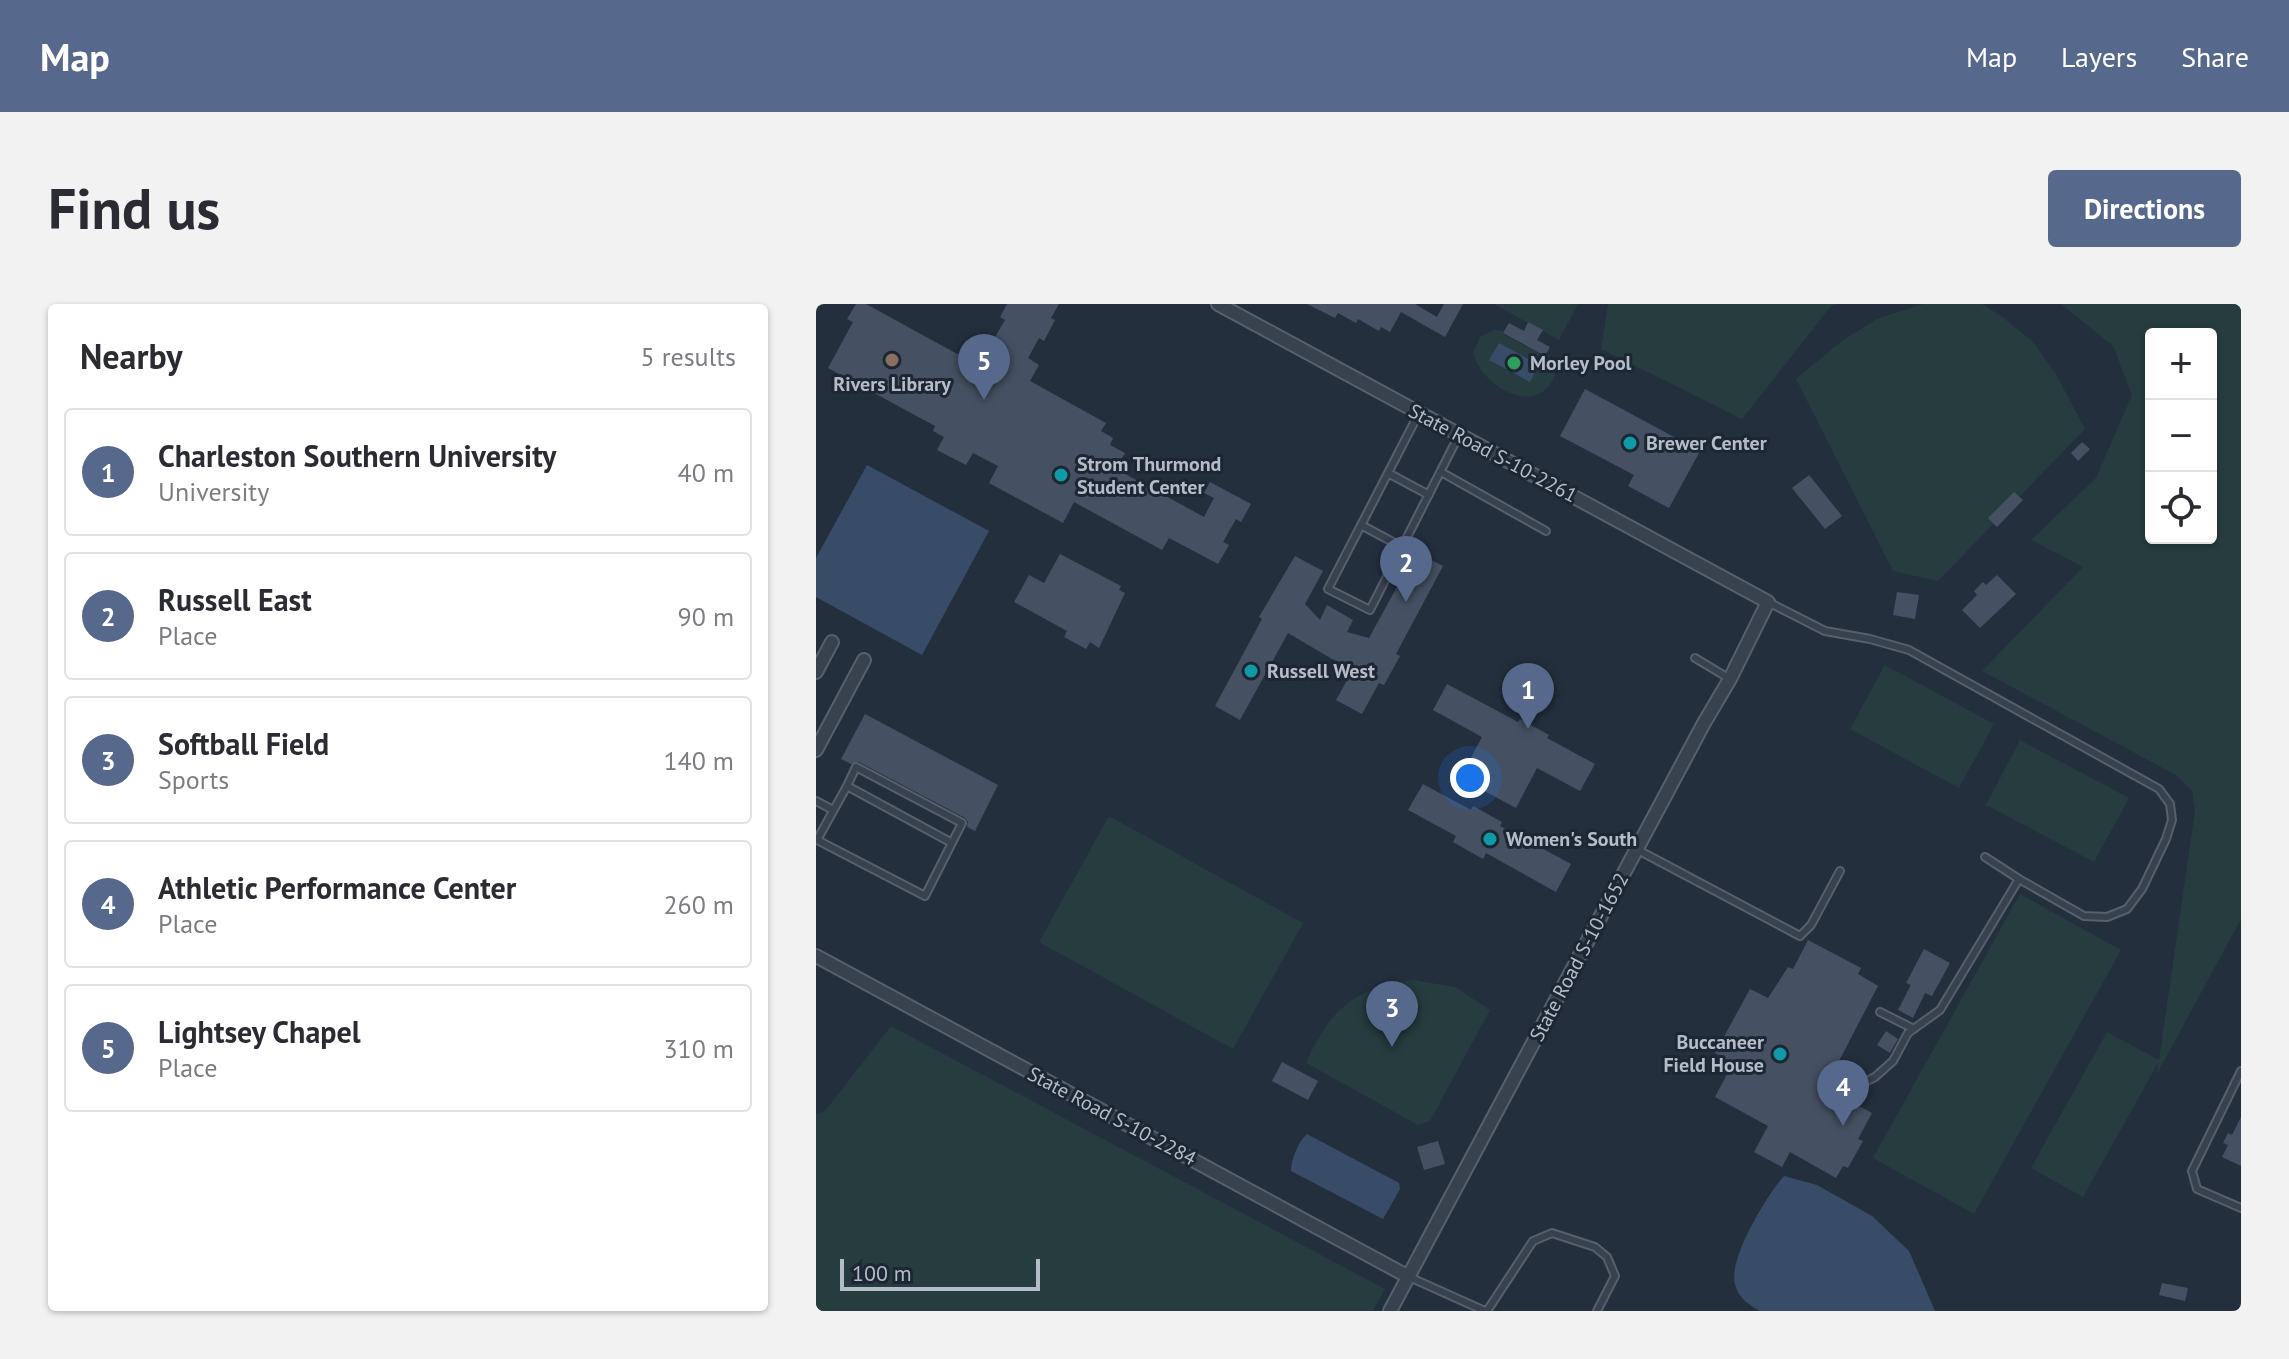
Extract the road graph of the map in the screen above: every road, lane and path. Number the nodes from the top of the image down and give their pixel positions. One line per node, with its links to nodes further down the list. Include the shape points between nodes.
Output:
1 (1224, 306): 2 (street, State Road S-10-2261)
2 (1419, 413): 3 (street, State Road S-10-2261); 5 (lane)
3 (1460, 435): 4 (lane); 10 (street, State Road S-10-2261)
4 (1441, 472): 6 (lane); 8 (lane)
5 (1388, 473): 6 (lane); 7 (lane)
6 (1429, 495): 9 (lane)
7 (1361, 525): 9 (lane); 9 (lane, via 1328,589 1370,610)
8 (1546, 531)
9 (1402, 547)
10 (1768, 602): 15 (street, State Road S-10-1652); 24 (lane, via 1825,631 1909,650 2159,789 2170,804 2166,839 2127,909 2107,917 2084,916)
11 (832, 642): 14 (street)
12 (1695, 658): 15 (lane)
13 (864, 660): 16 (street)
14 (816, 672)
15 (1730, 679): 21 (street, State Road S-10-1652)
16 (816, 750)
17 (847, 786): 19 (lane); 20 (lane); 20 (lane, via 856,767 962,823)
18 (816, 801): 19 (lane)
19 (833, 810): 20 (lane, via 817,840 925,896)
20 (952, 843)
21 (1637, 850): 23 (lane, via 1800,936); 31 (street, State Road S-10-1652)
22 (1985, 857): 24 (lane)
23 (1840, 871)
24 (2019, 879): 27 (lane, via 1940,1010)
25 (816, 956): 31 (street, State Road S-10-2284)
26 (1880, 1012): 27 (lane)
27 (1914, 1029): 29 (lane, via 1875,1077 1859,1085)
28 (2241, 1071): 30 (lane, via 2192,1178 2197,1189)
29 (1840, 1078)
30 (2241, 1208)
31 (1407, 1276): 32 (street, State Road S-10-1652); 33 (lane)
32 (1390, 1311)
33 (1486, 1311): 34 (lane, via 1533,1241 1552,1233 1595,1247 1607,1257 1615,1276)
34 (1597, 1311)

